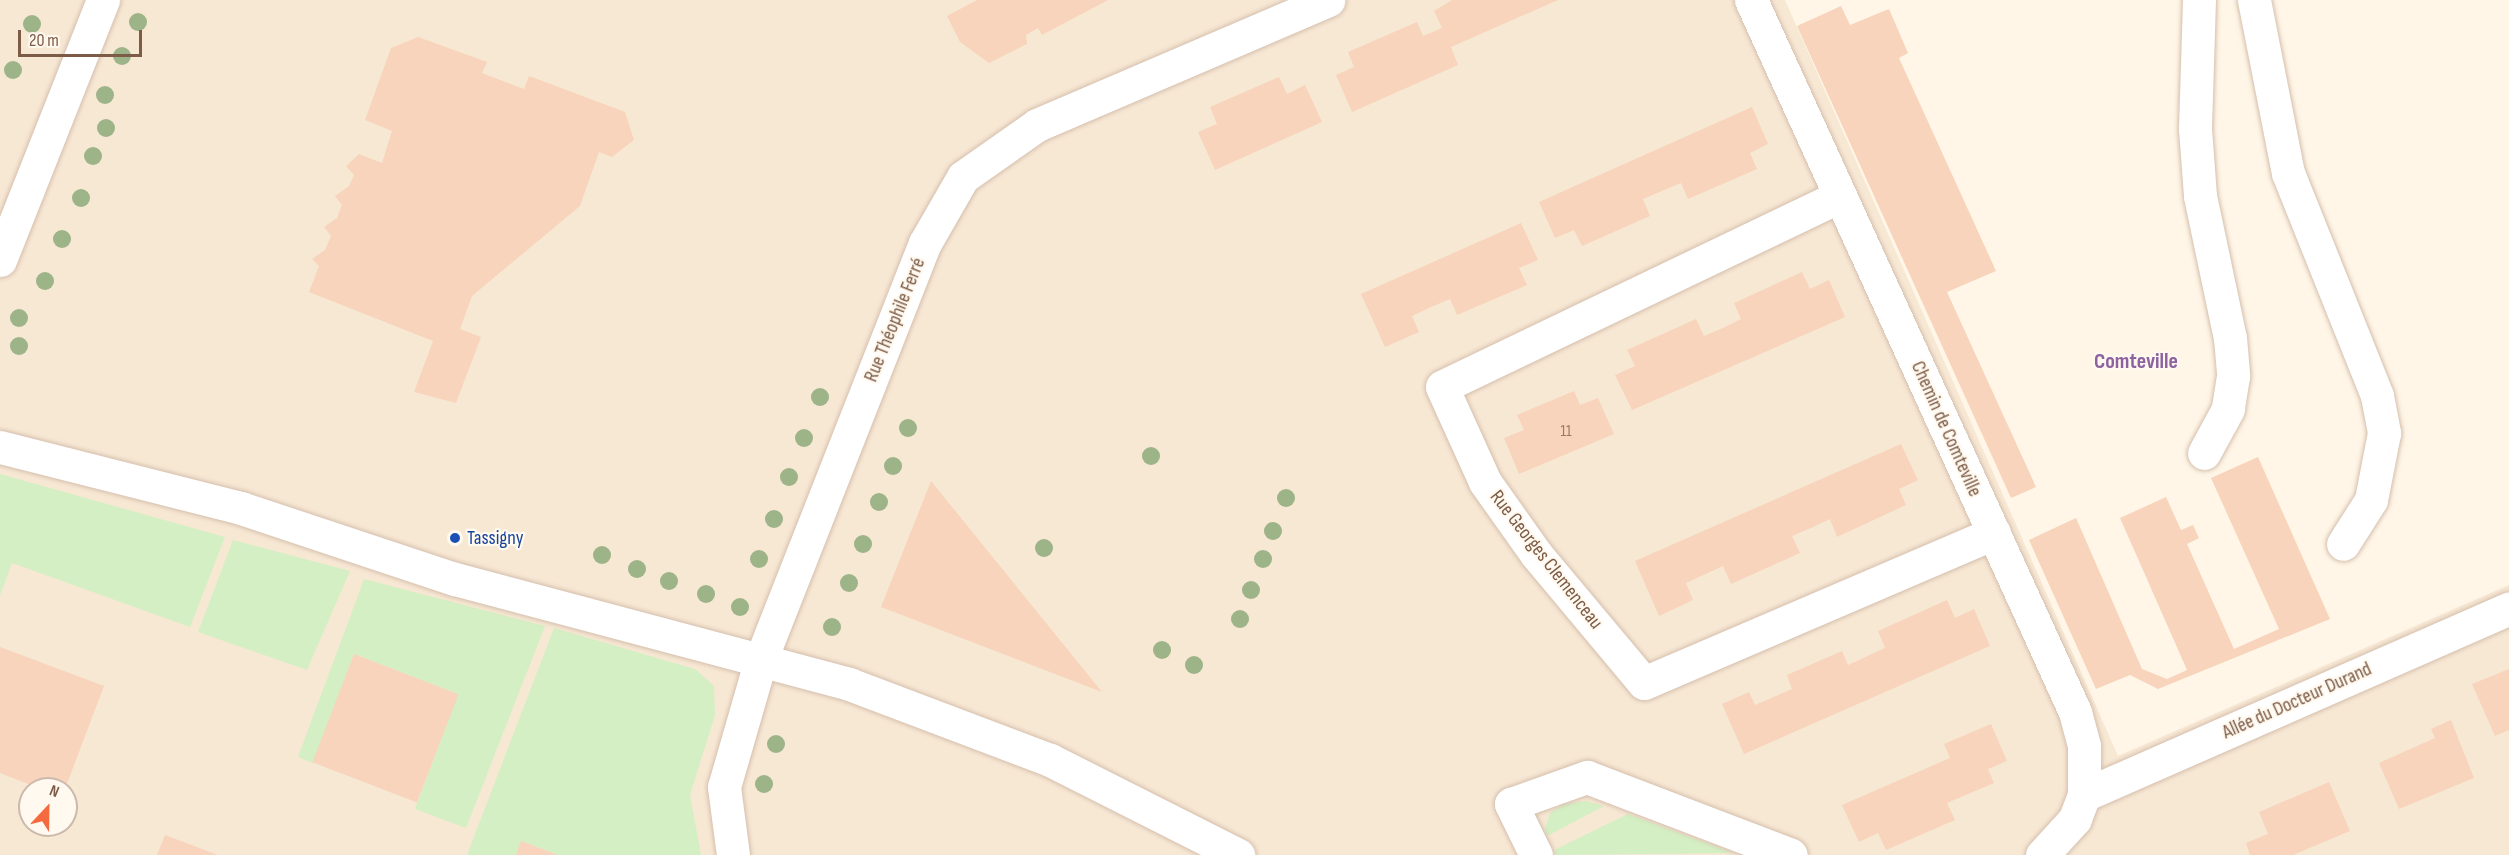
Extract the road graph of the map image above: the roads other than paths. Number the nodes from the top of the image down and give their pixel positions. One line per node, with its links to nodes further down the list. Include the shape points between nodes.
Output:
1 (103, 0): 7 (street)
2 (1328, 0): 13 (street, Rue Théophile Ferré, via 1036,125 963,177 925,243)
3 (1751, 0): 6 (street, Chemin de Comteville)
4 (2199, 0): 9 (street, via 2195,129 2200,196 2230,338 2233,376 2228,409)
5 (2254, 0): 11 (street, via 2288,173 2377,396 2384,433 2371,500)
6 (1840, 196): 10 (street, Chemin de Comteville); 10 (street, Rue Georges Clemenceau, via 1442,387 1480,472 1536,554 1644,682)
7 (0, 260)
8 (0, 447): 13 (street, via 241,508 455,579)
9 (2204, 453)
10 (1994, 533): 14 (street, Chemin de Comteville, via 2075,712 2084,745)
11 (2343, 544)
12 (2509, 608): 14 (street, Allée du Docteur Durand)
13 (761, 659): 15 (street, Rue Théophile Ferré, via 724,787); 16 (street, via 849,684 1050,760)
14 (2084, 795): 19 (street, Chemin de Comteville, via 2075,819)
15 (734, 855)
16 (1238, 855)
17 (1536, 855): 18 (street, via 1511,804 1587,777)
18 (1791, 855)
19 (2042, 855)

